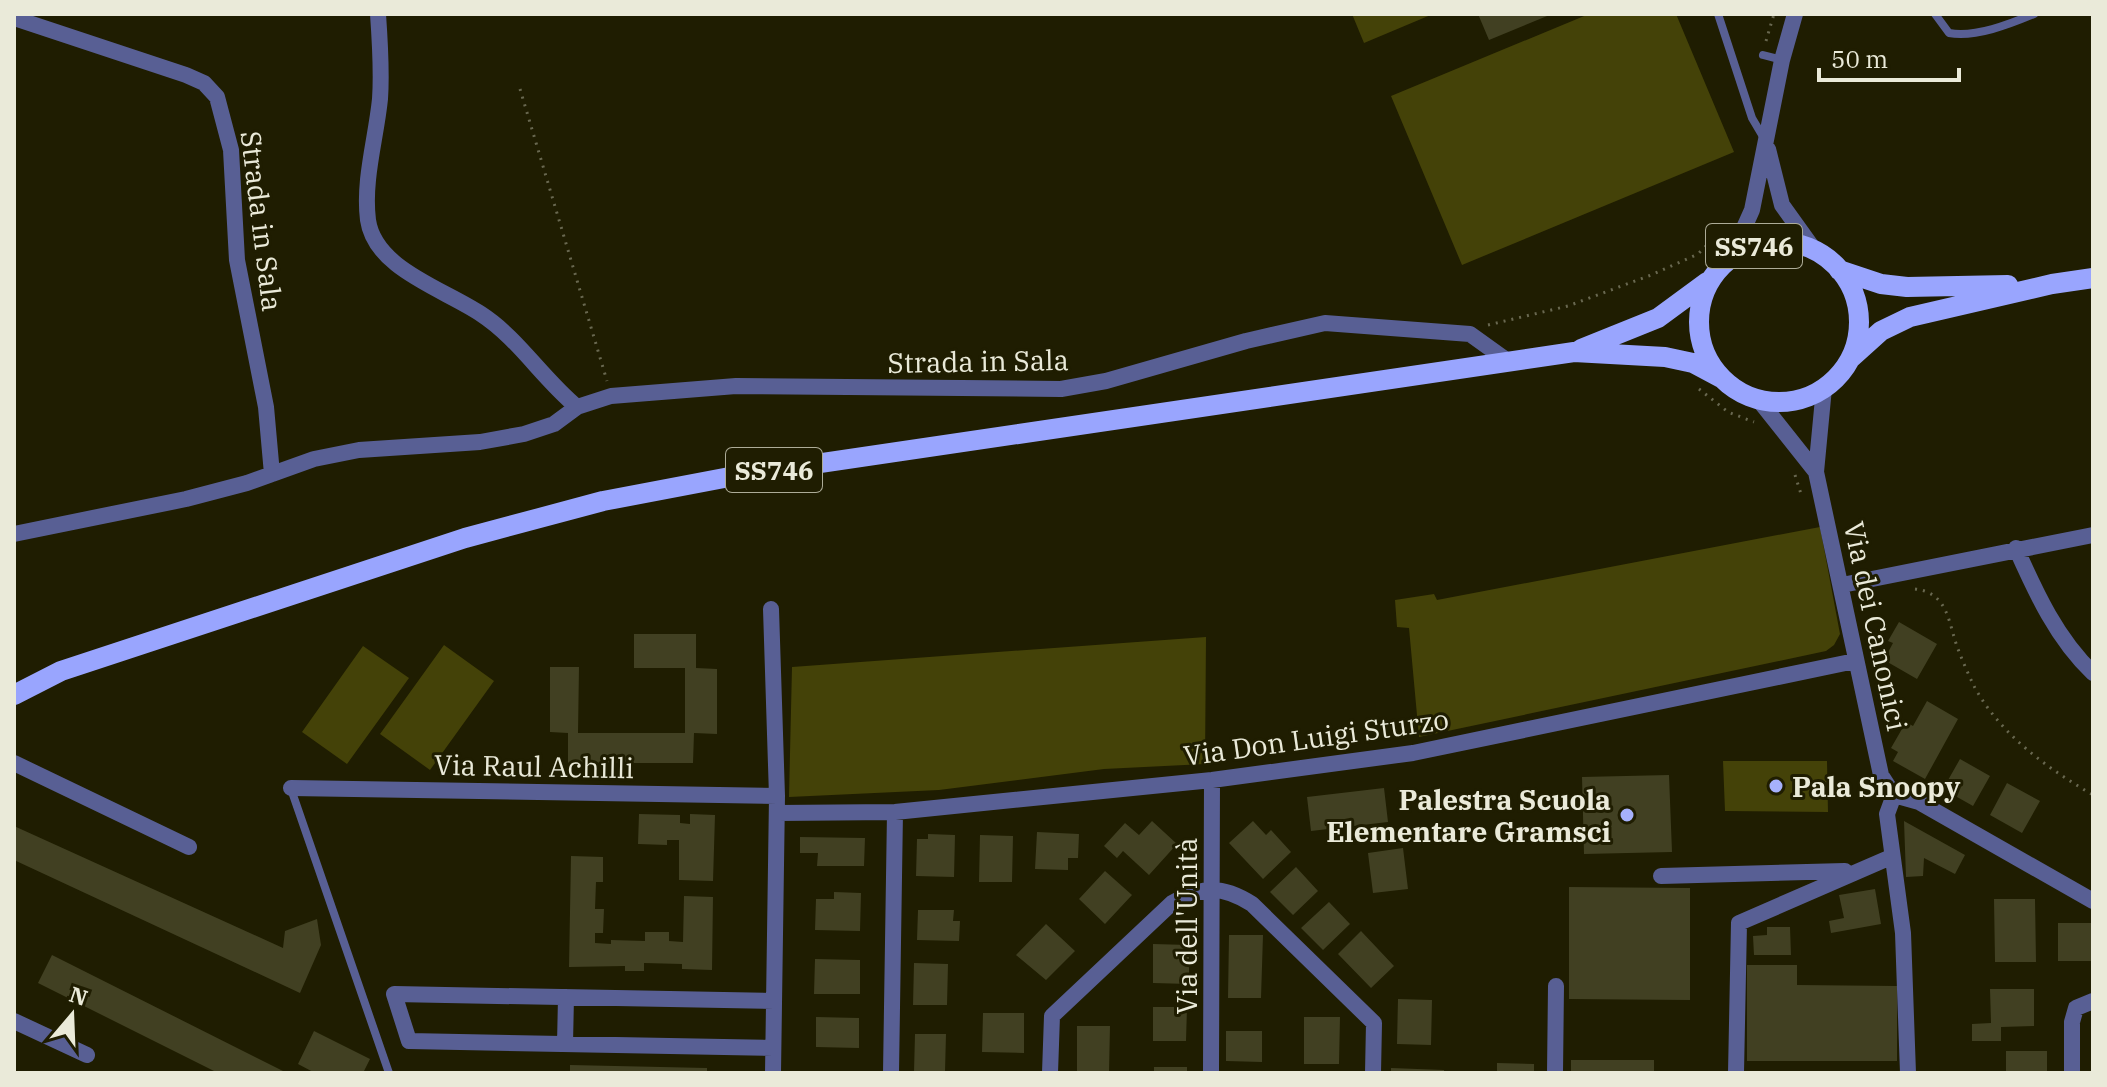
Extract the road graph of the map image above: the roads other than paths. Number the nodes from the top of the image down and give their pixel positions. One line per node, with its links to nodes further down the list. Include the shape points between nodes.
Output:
1 (378, 14): 22 (street, via 380,100 367,193 375,244 390,260 482,314)
2 (1718, 14): 9 (lane, via 1752,118)
3 (1795, 14): 8 (street)
4 (1935, 14): 5 (lane, via 1949,33 1960,35)
5 (2034, 14)
6 (14, 18): 24 (street, Strada in Sala, via 186,75 217,97 231,150 237,260 266,407)
7 (1763, 55): 8 (lane)
8 (1782, 60): 9 (street)
9 (1766, 142): 10 (street, via 1782,205); 11 (street, via 1752,210)
10 (1815, 251): 11 (main road, SS746, via 1772,242); 12 (main road, SS746)
11 (1731, 257): 14 (main road, SS746)
12 (1839, 270): 15 (main road, SS746, via 1907,287); 17 (main road, SS746, via 1858,313)
13 (2093, 278): 15 (main road, SS746)
14 (1710, 279): 16 (main road, SS746, via 1658,318); 19 (main road, SS746, via 1700,304 1699,332 1707,357)
15 (2052, 284): 17 (main road, SS746, via 1910,317 1881,331)
16 (1574, 352): 18 (main road, SS746); 19 (main road, SS746, via 1665,357 1693,363)
17 (1849, 360): 20 (main road, SS746)
18 (1509, 362): 22 (street, Strada in Sala, via 1470,334 1325,323 1061,389 736,386 611,396); 31 (main road, SS746, via 740,475 603,501 465,538)
19 (1723, 379): 21 (main road, SS746)
20 (1824, 388): 21 (main road, SS746, via 1781,402); 23 (street, Via dei Canonici)
21 (1758, 399): 23 (street, Via dei Canonici)
22 (577, 407): 24 (street, Strada in Sala, via 554,424 524,434 359,450)
23 (1816, 472): 28 (street, Via dei Canonici)
24 (272, 474): 25 (street, Strada in Sala, via 186,499)
25 (14, 534)
26 (2093, 535): 27 (street)
27 (2016, 548): 28 (street); 32 (street, via 2055,626)
28 (1842, 585): 30 (street, Via dei Canonici)
29 (771, 609): 39 (street)
30 (1855, 661): 36 (street, Via Don Luigi Sturzo, via 1413,753); 38 (street, Via dei Canonici, via 1881,775)
31 (61, 671): 33 (main road, SS746); 34 (main road, SS746)
32 (2093, 673)
33 (14, 676)
34 (14, 695)
35 (14, 763): 41 (street)
36 (1212, 780): 40 (street, Via Don Luigi Sturzo); 45 (street, Via dell'Unità)
37 (291, 788): 39 (street, Via Raul Achilli); 55 (lane)
38 (1894, 795): 42 (street, via 1887,814); 46 (street, via 1919,802)
39 (777, 805): 40 (street, Via Don Luigi Sturzo); 49 (street)
40 (895, 812): 57 (street)
41 (189, 847)
42 (1891, 857): 43 (street); 63 (street, via 1903,933)
43 (1855, 871): 44 (street); 62 (street, via 1739,923)
44 (1661, 876)
45 (1213, 888): 58 (street, via 1172,903 1052,1016); 59 (street, Via dell'Unità); 60 (street, via 1252,904 1374,1023)
46 (2093, 901)
47 (1556, 986): 61 (street)
48 (566, 997): 49 (street); 52 (street); 52 (street, via 394,994 409,1041)
49 (774, 1001): 53 (street)
50 (2093, 1001): 64 (street, via 2076,1008)
51 (14, 1021): 54 (street)
52 (565, 1044): 53 (street)
53 (773, 1048): 56 (street)
54 (87, 1055)
55 (389, 1073)
56 (773, 1073)
57 (891, 1073)
58 (1050, 1073)
59 (1211, 1073)
60 (1373, 1073)
61 (1555, 1073)
62 (1736, 1073)
63 (1908, 1073)
64 (2072, 1073)

